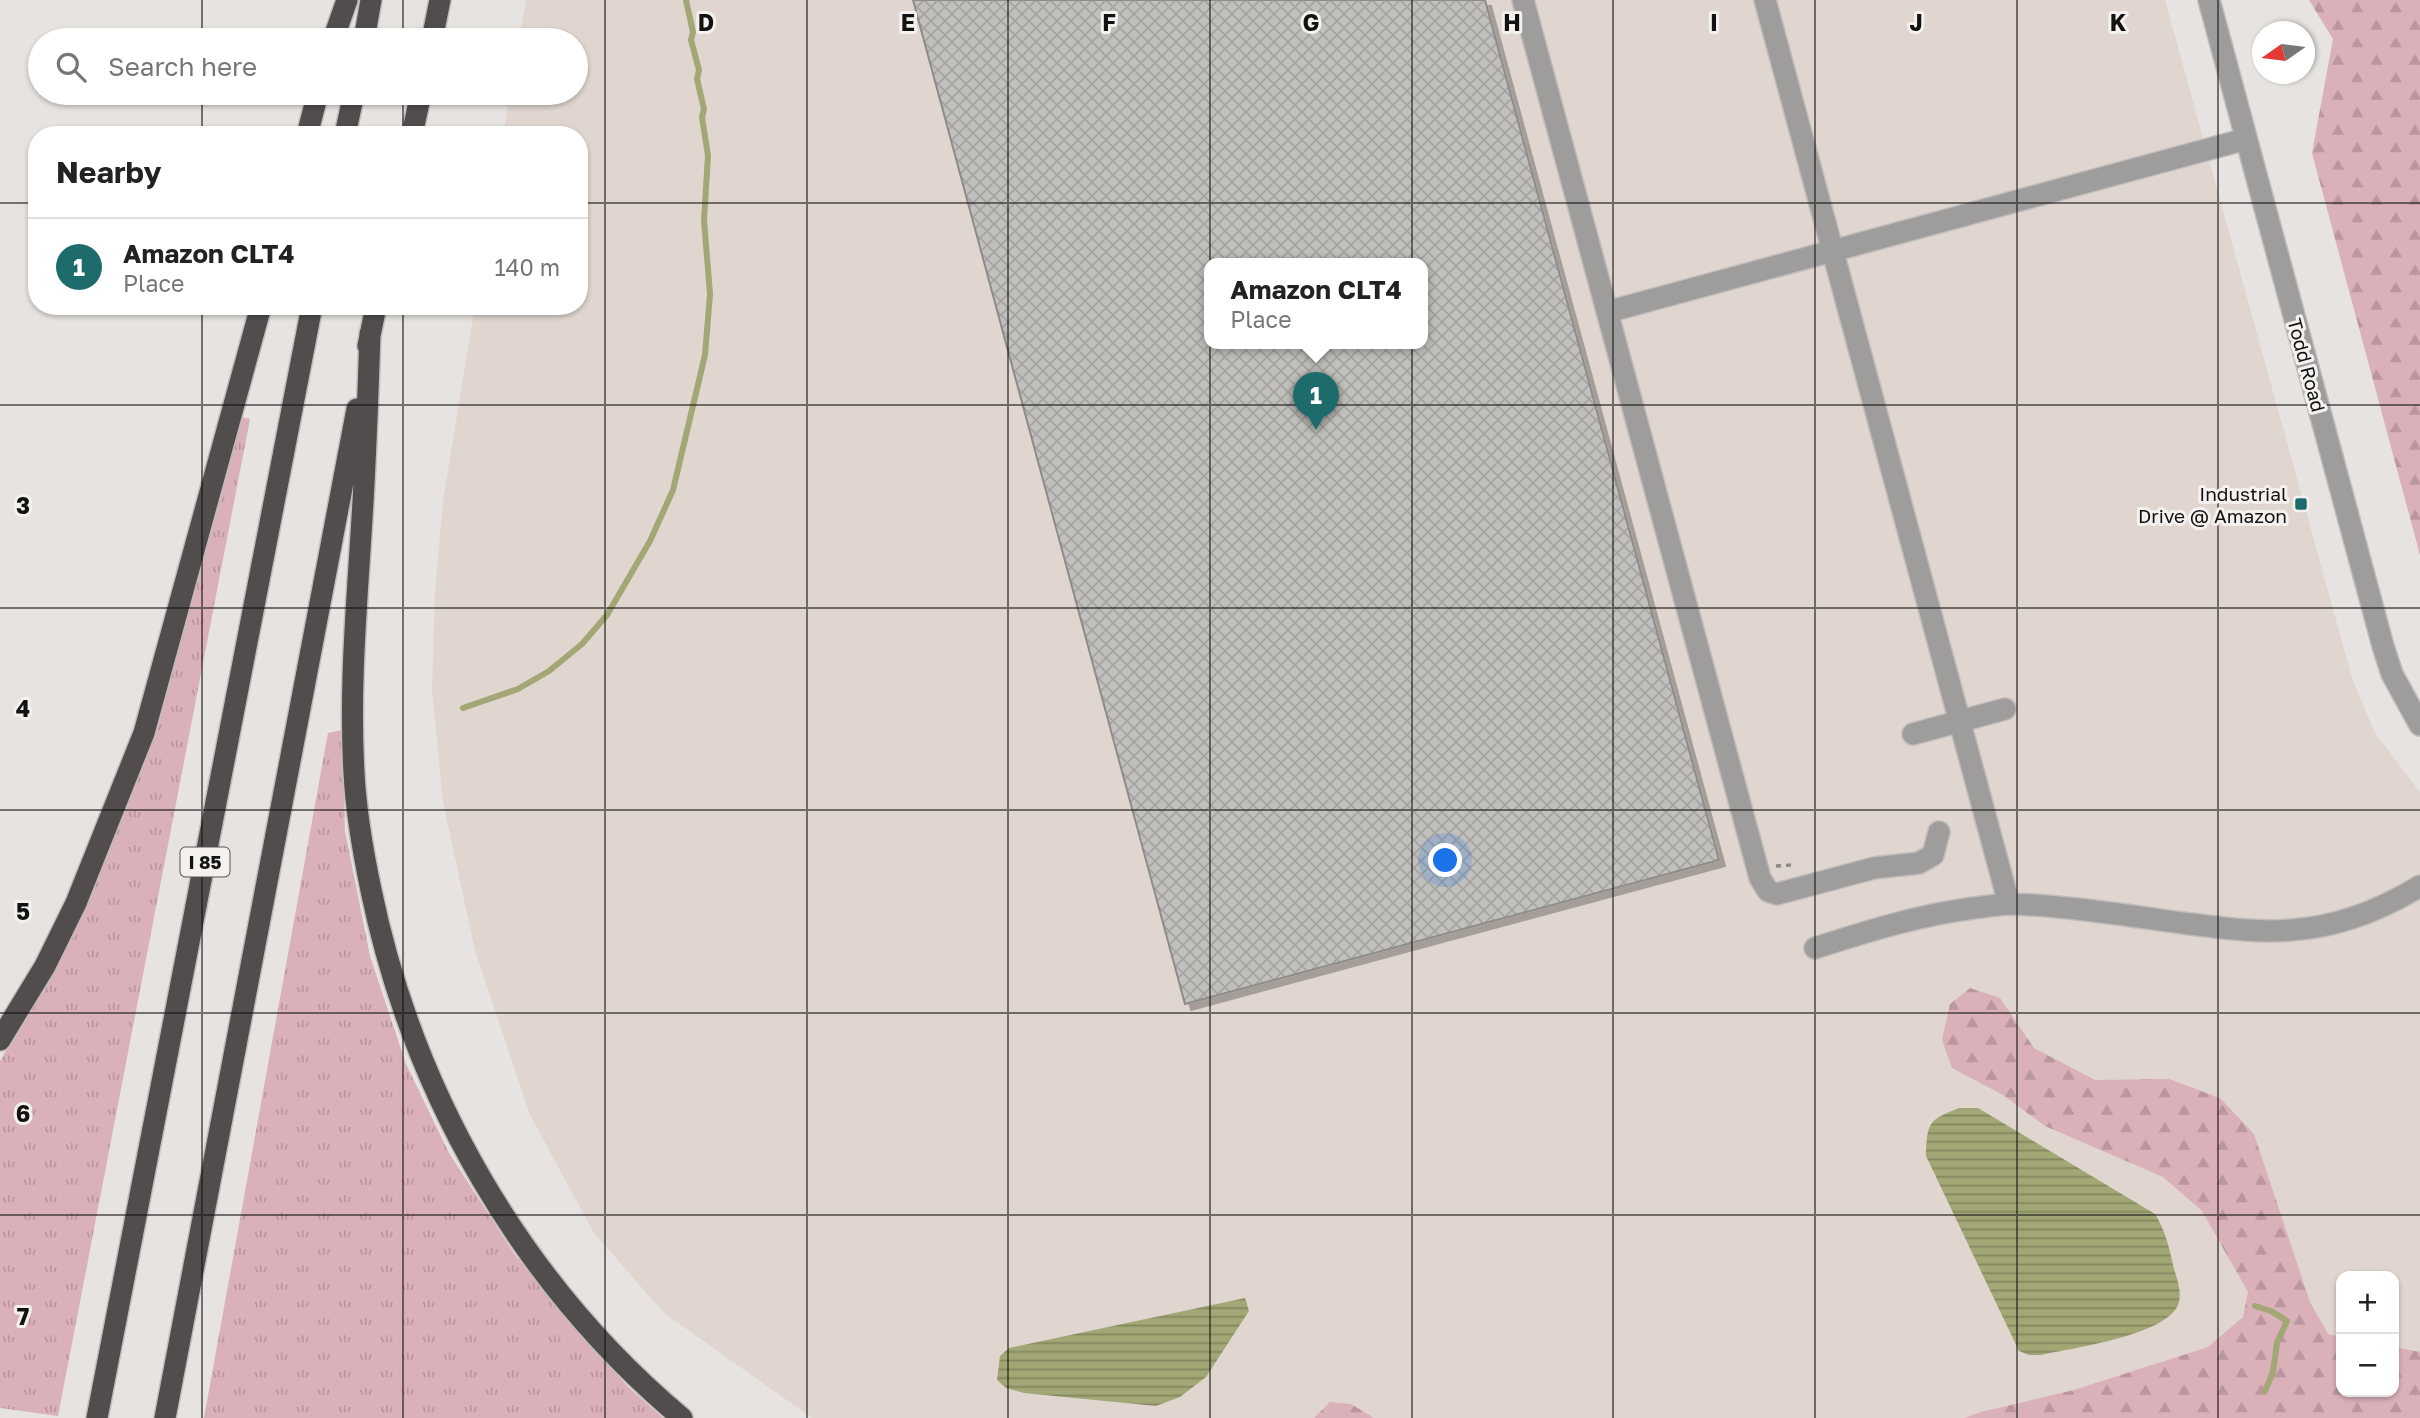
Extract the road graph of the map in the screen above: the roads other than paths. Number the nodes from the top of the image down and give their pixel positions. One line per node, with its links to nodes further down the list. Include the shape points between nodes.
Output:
1 (347, 0): 7 (highway)
2 (371, 0): 8 (highway)
3 (440, 0): 9 (highway)
4 (1523, 0): 18 (street)
5 (1765, 0): 17 (street)
6 (2209, 0): 16 (street, Todd Road)
7 (337, 28)
8 (366, 28)
9 (434, 28)
10 (315, 105): 13 (highway)
11 (351, 105): 14 (highway)
12 (418, 105): 15 (highway)
13 (309, 126)
14 (347, 126)
15 (414, 126)
16 (2246, 139): 17 (street); 25 (street, Todd Road, via 2383,646 2392,674)
17 (1833, 251): 18 (street); 24 (street)
18 (1607, 312): 27 (street, via 1764,885 1777,894 1874,868 1919,863 1934,855)
19 (259, 315): 31 (highway, via 144,733 76,904)
20 (310, 315): 32 (highway, I 85)
21 (374, 315): 22 (highway)
22 (370, 334): 33 (highway); 34 (highway, via 351,715 363,850 396,986 446,1114 513,1231 596,1335)
23 (2005, 709): 24 (street)
24 (1959, 721): 26 (street); 29 (street)
25 (2420, 725)
26 (1913, 734)
27 (1939, 832)
28 (2420, 886): 29 (street, via 2356,917 2292,930 2247,930)
29 (2008, 904): 30 (street, via 1938,913)
30 (1815, 948)
31 (0, 1040)
32 (97, 1418)
33 (165, 1418)
34 (682, 1418)

